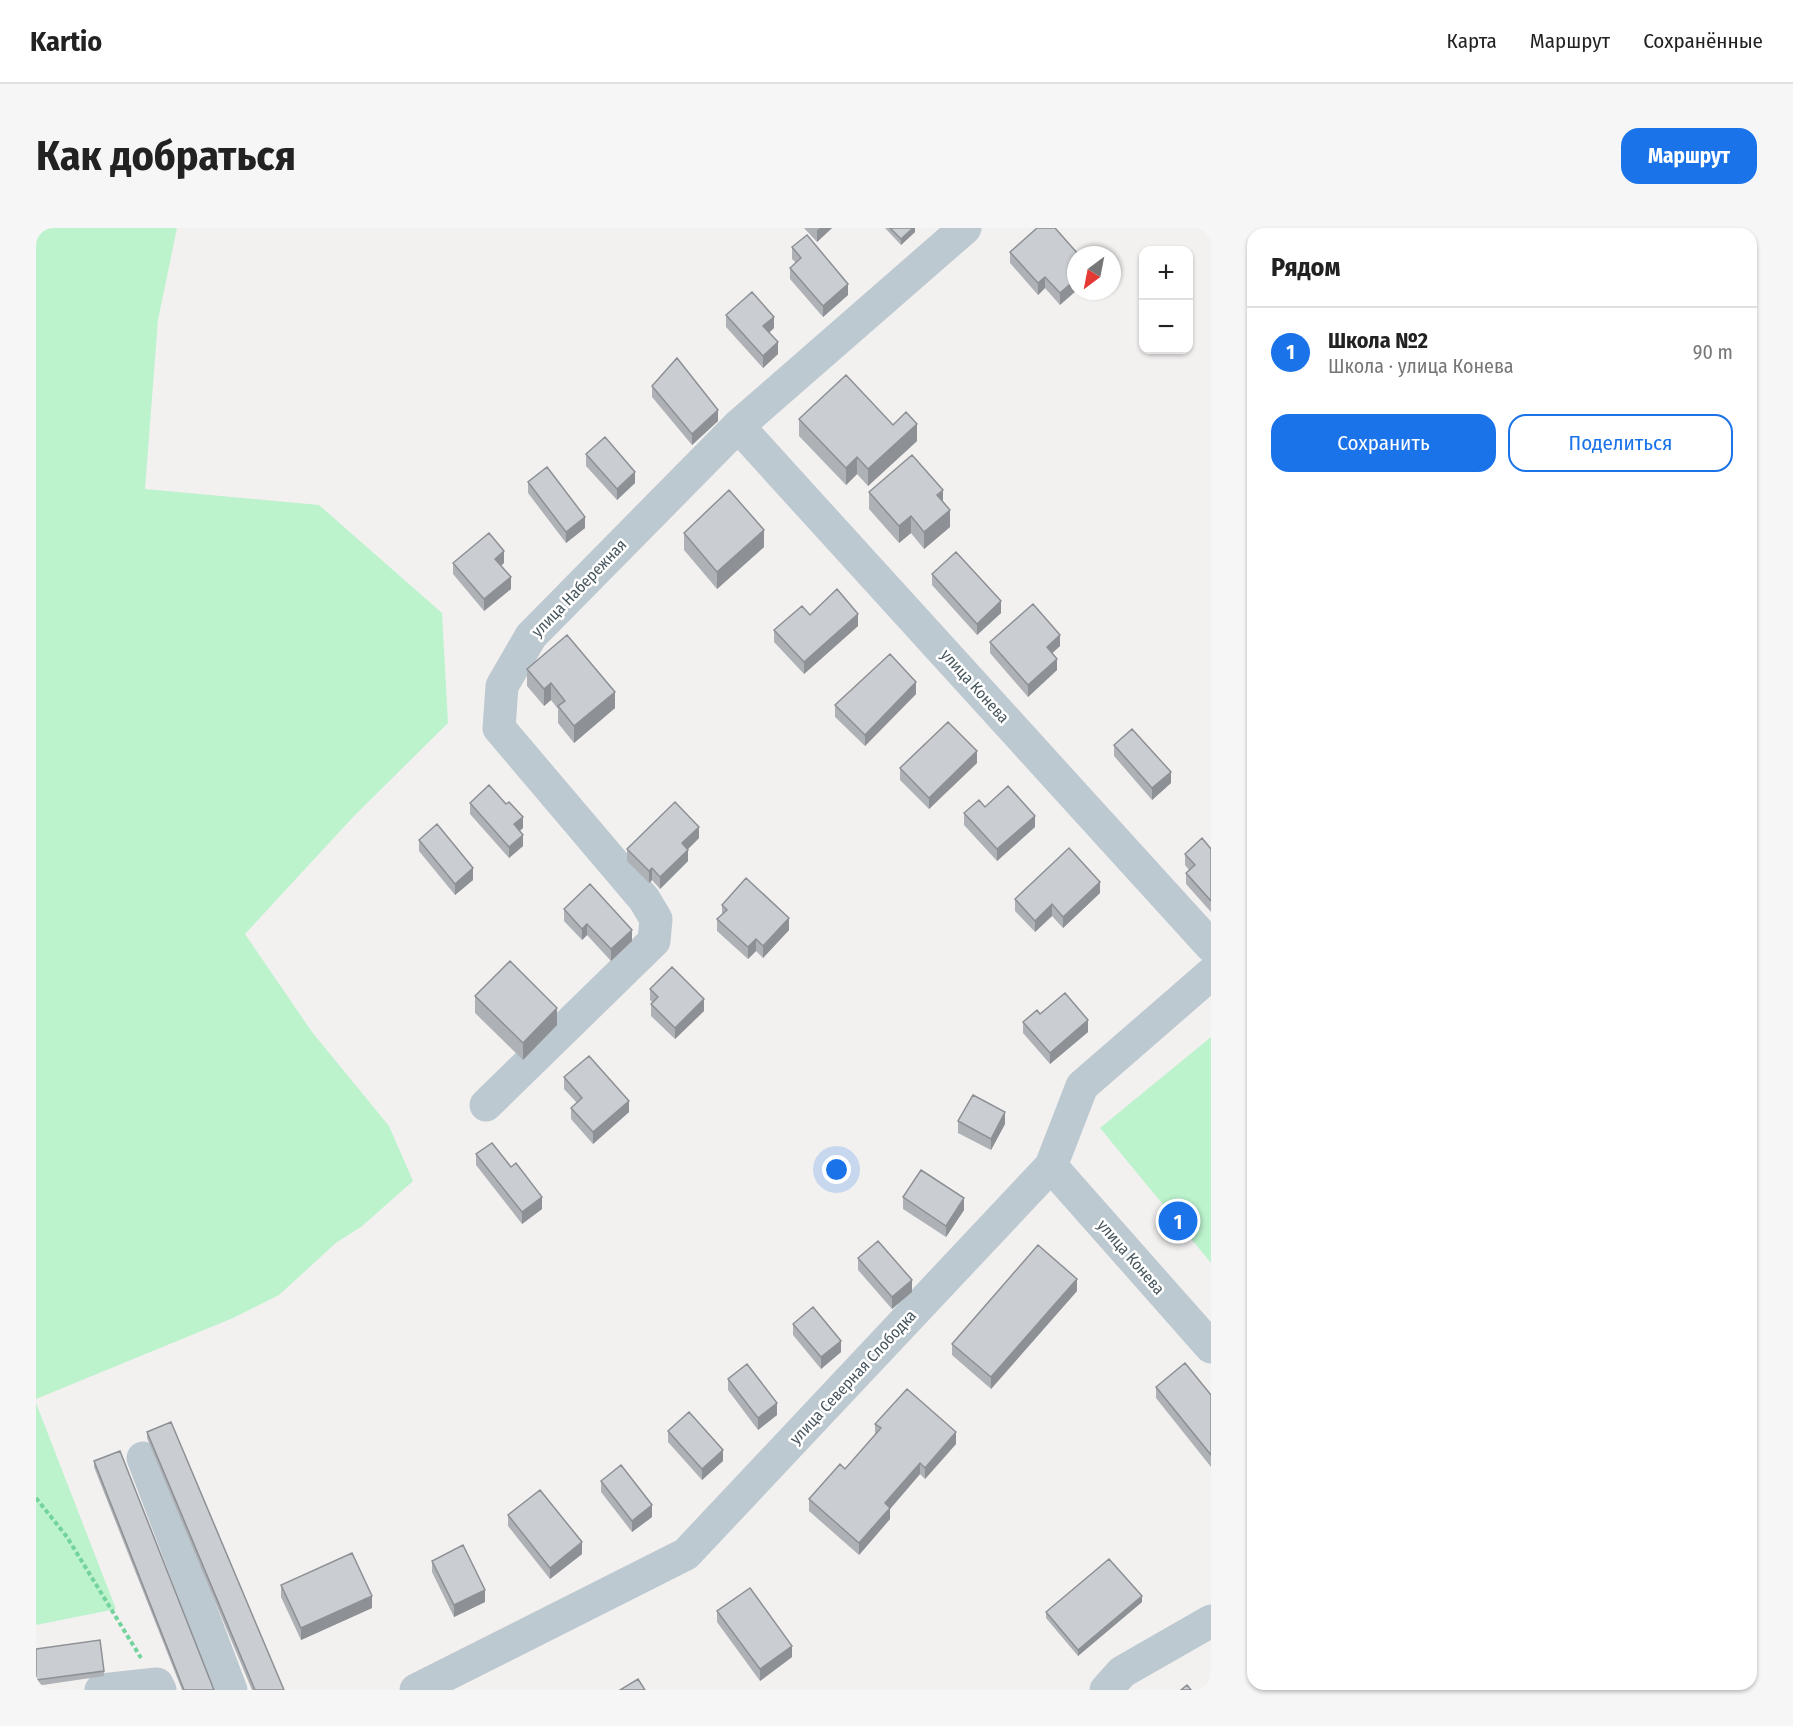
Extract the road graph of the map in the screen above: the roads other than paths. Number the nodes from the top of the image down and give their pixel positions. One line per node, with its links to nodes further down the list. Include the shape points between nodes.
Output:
1 (965, 228): 2 (street, улица Набережная)
2 (738, 426): 3 (street, улица Конева); 5 (street, улица Набережная, via 531,636 502,686 499,728 644,899 656,919 654,941)
3 (1211, 946)
4 (1211, 974): 6 (street, улица Северная Слободка, via 1082,1086)
5 (486, 1105)
6 (1051, 1166): 7 (street, улица Конева); 13 (street, улица Северная Слободка, via 686,1554)
7 (1211, 1347)
8 (143, 1458): 12 (street)
9 (1211, 1621): 14 (street, via 1122,1672)
10 (159, 1687): 11 (street)
11 (101, 1690)
12 (231, 1690)
13 (416, 1690)
14 (1106, 1690)

